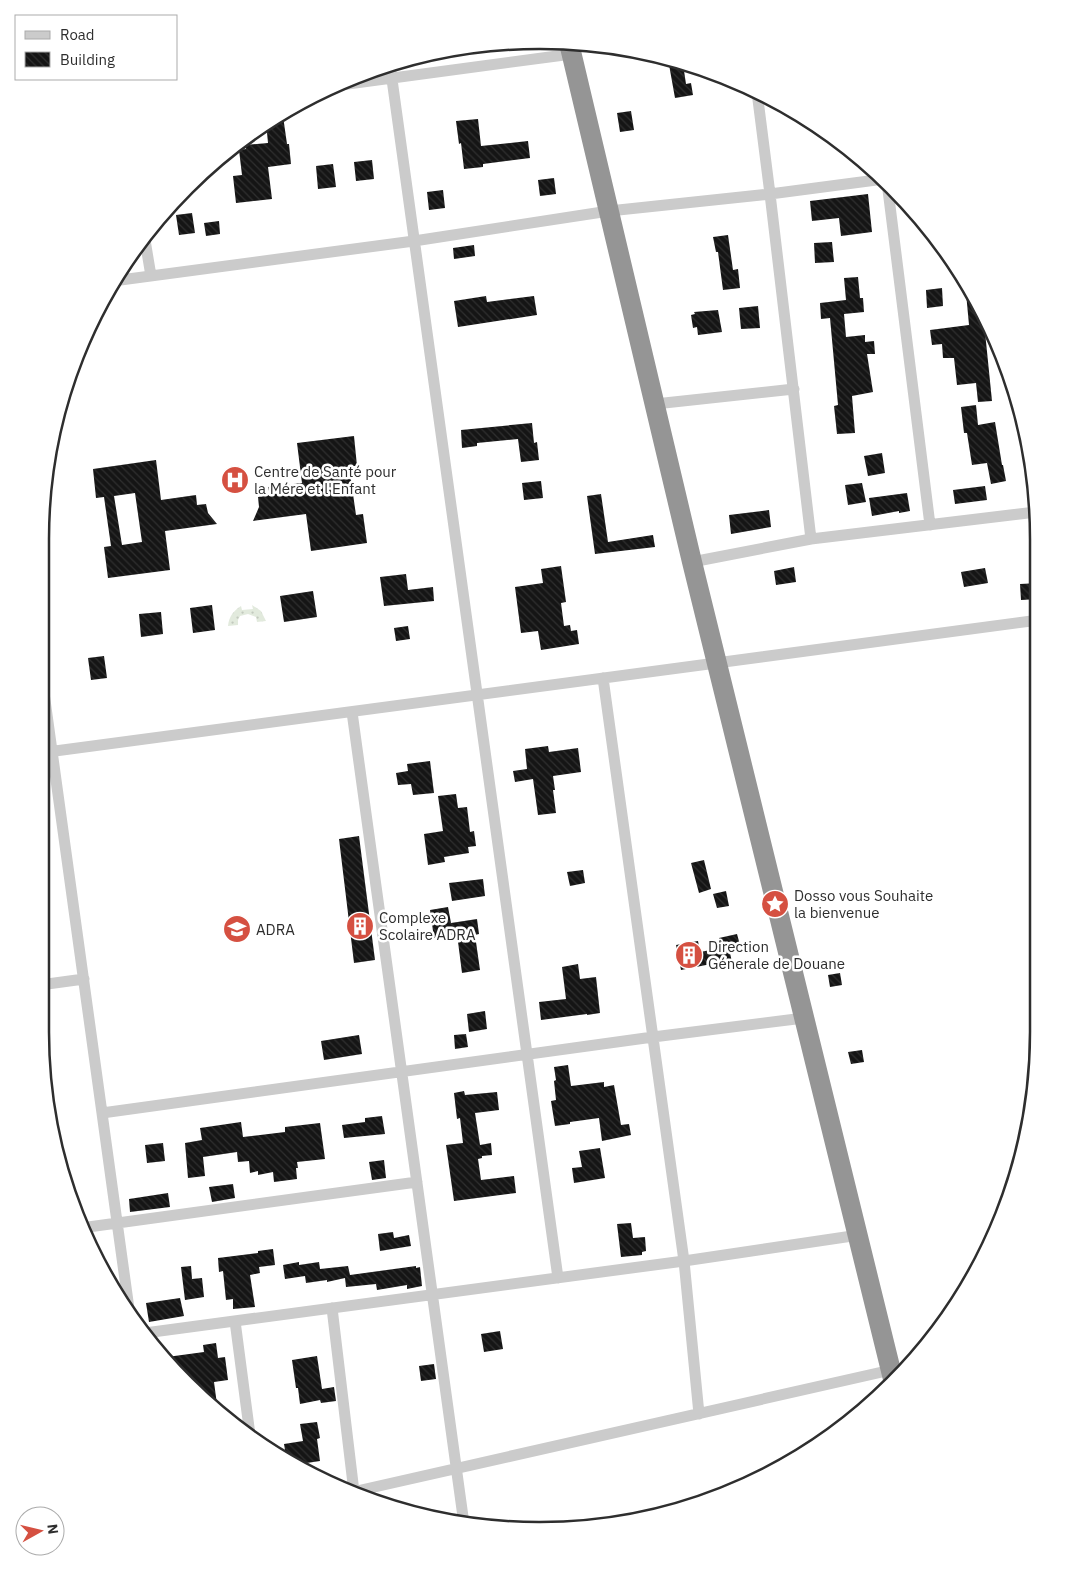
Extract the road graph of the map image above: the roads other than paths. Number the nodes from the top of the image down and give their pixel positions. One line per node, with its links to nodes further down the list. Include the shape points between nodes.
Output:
1 (561, 50): 4 (street)
2 (571, 50): 10 (highway)
3 (391, 72): 4 (street)
4 (392, 78): 5 (street); 11 (street)
5 (363, 82)
6 (758, 100): 8 (street)
7 (874, 180): 8 (street)
8 (770, 194): 10 (street); 15 (street)
9 (888, 194): 18 (street)
10 (609, 211): 11 (street); 16 (highway)
11 (414, 241): 13 (street); 24 (street)
12 (147, 245): 13 (street)
13 (151, 276): 14 (street)
14 (123, 280)
15 (794, 389): 16 (street); 19 (street)
16 (655, 404): 20 (highway)
17 (1029, 513): 18 (street)
18 (930, 525): 19 (street)
19 (812, 539): 20 (street)
20 (692, 562): 22 (highway)
21 (1030, 621): 22 (street)
22 (718, 663): 23 (street); 31 (highway)
23 (603, 678): 24 (street); 32 (street)
24 (477, 695): 25 (street); 33 (street)
25 (352, 712): 27 (street); 34 (street)
26 (49, 729): 27 (street)
27 (52, 751): 28 (street); 29 (street)
28 (49, 752)
29 (84, 979): 30 (street); 35 (street)
30 (49, 984)
31 (804, 1018): 32 (street); 39 (highway)
32 (653, 1038): 33 (street); 40 (street)
33 (527, 1055): 34 (street); 41 (street)
34 (402, 1072): 35 (street); 36 (street)
35 (102, 1114): 37 (street)
36 (417, 1182): 37 (street); 42 (street)
37 (117, 1223): 38 (street); 43 (street)
38 (89, 1227)
39 (859, 1235): 40 (street); 47 (highway)
40 (684, 1261): 41 (street); 49 (street)
41 (558, 1278): 42 (street)
42 (433, 1294): 44 (street); 51 (street)
43 (128, 1299)
44 (332, 1308): 45 (street); 52 (street)
45 (235, 1321): 46 (street); 50 (street)
46 (152, 1332)
47 (891, 1374)
48 (889, 1377): 49 (street)
49 (699, 1414): 51 (street)
50 (249, 1427)
51 (456, 1469): 53 (street); 54 (street)
52 (350, 1484)
53 (364, 1489)
54 (463, 1516)

